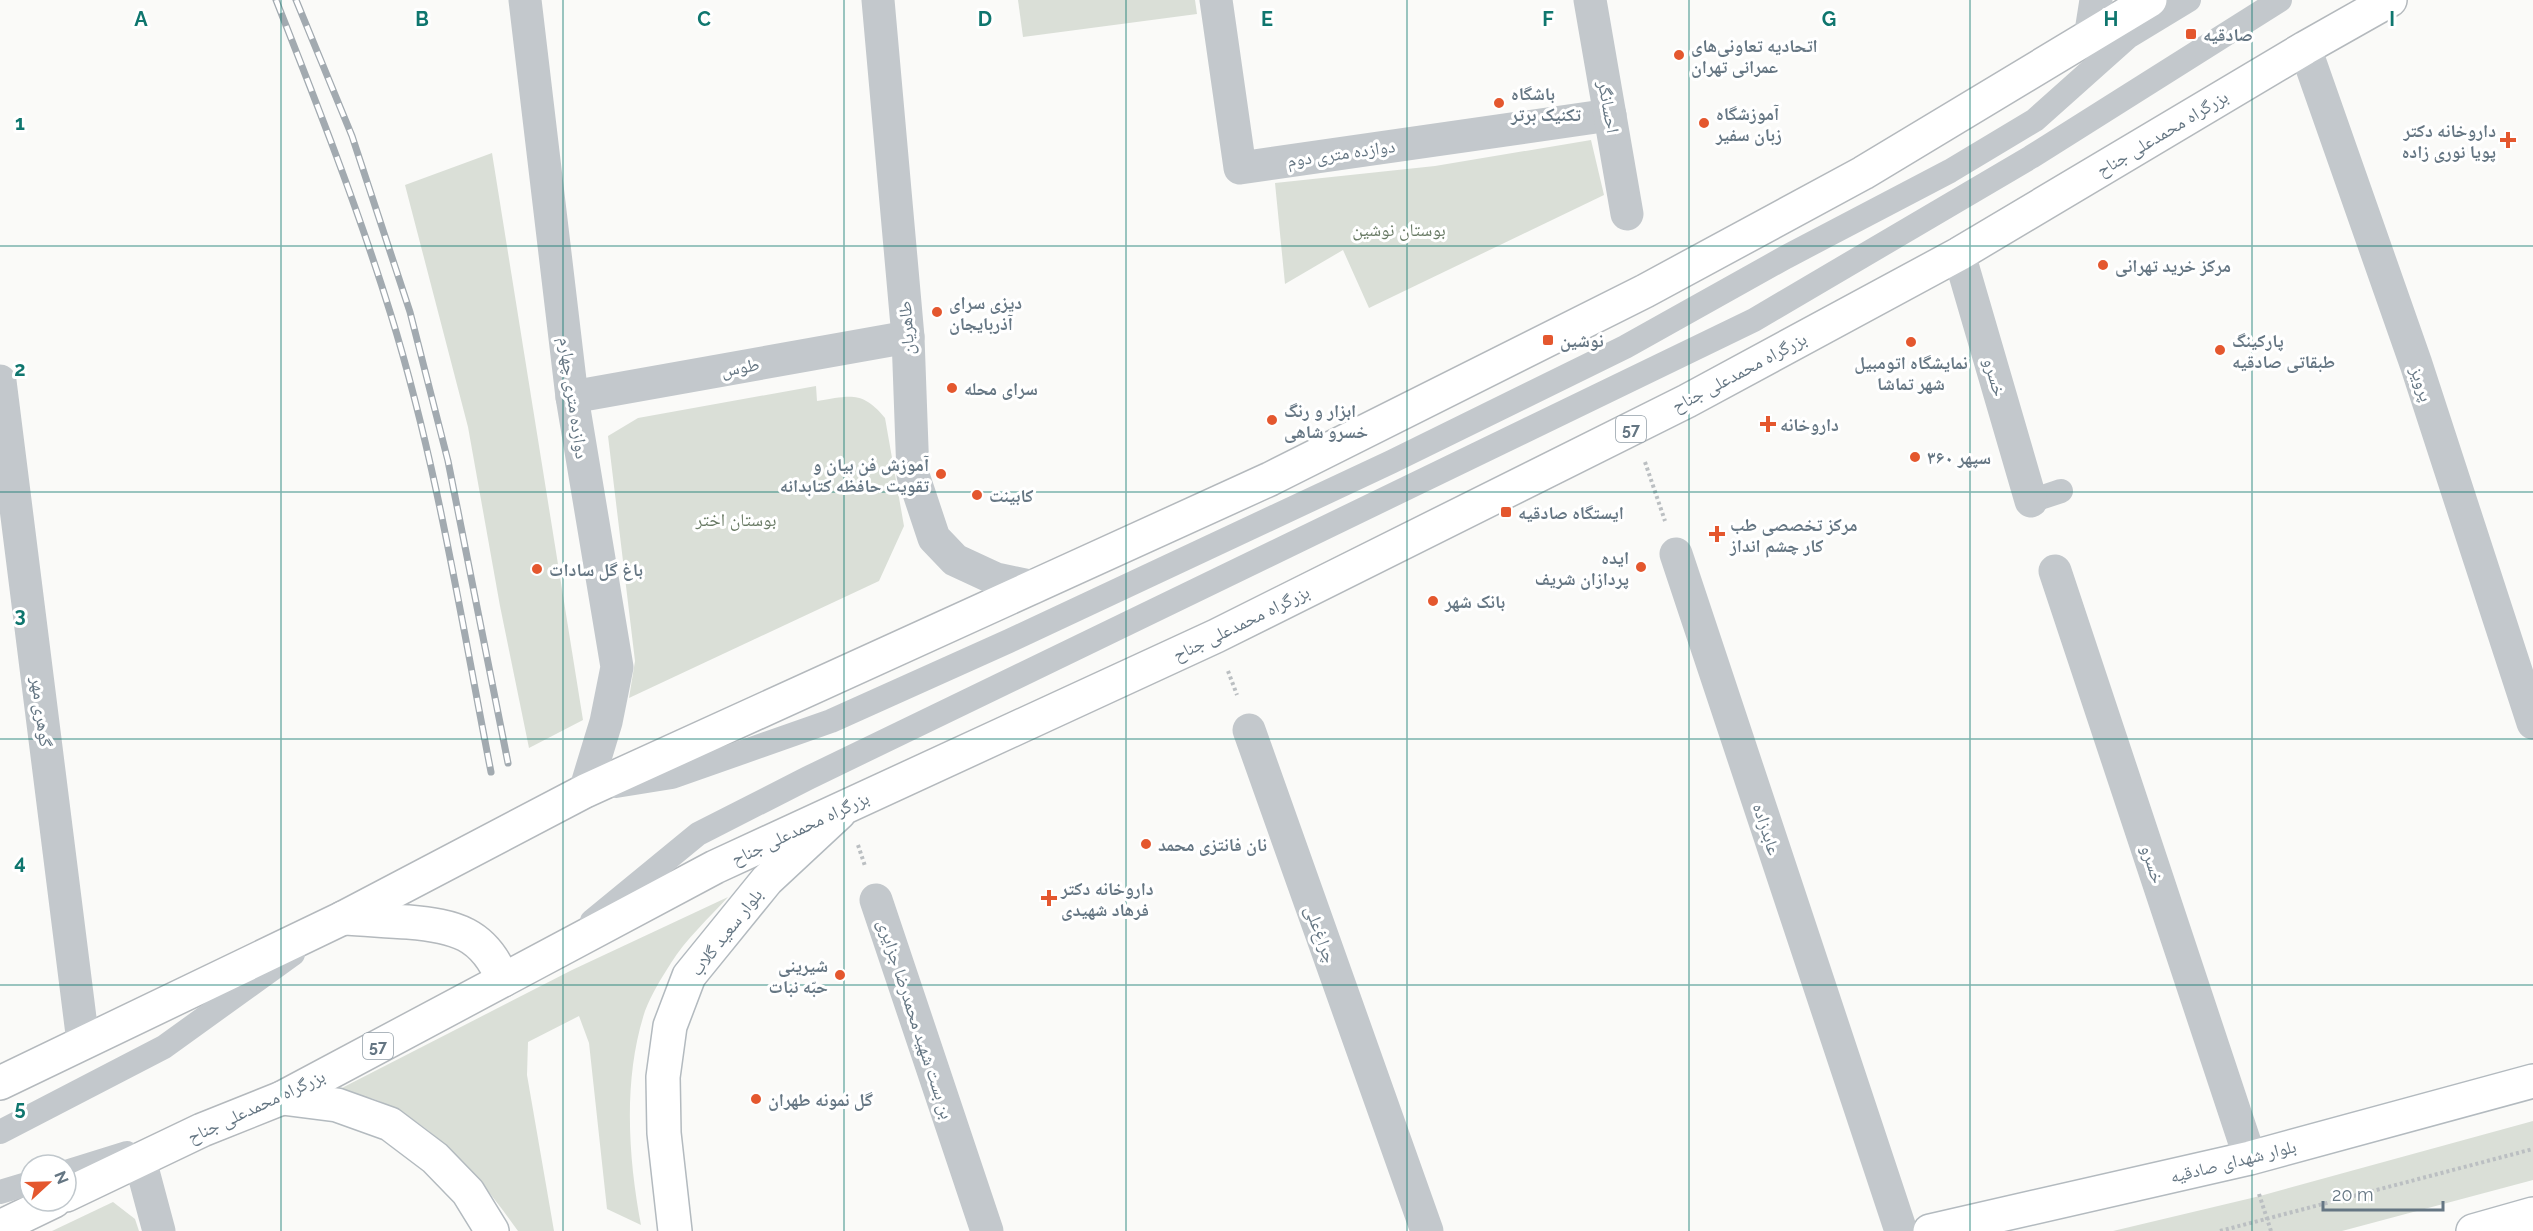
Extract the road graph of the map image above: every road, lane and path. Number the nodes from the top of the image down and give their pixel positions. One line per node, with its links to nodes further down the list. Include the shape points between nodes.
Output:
1 (525, 0): 17 (street, دوازده متری چهارم)
2 (878, 0): 15 (street, طاهریان)
3 (1216, 0): 12 (street, دوازده متری دوم, via 1240,168)
4 (1590, 0): 12 (street, احسانگر)
5 (2096, 0): 10 (street)
6 (2150, 0): 10 (main road)
7 (2189, 0): 27 (lane, via 2128,37 2035,120 1950,171 1624,347 1391,462 831,721 672,777)
8 (2280, 0): 31 (lane, via 2031,157 1754,320 698,834)
9 (2390, 0): 11 (main road, بزرگراه محمدعلی جناح / 57)
10 (2090, 38): 23 (main road, via 1863,172 1645,291 1270,479)
11 (2305, 48): 14 (main road, بزرگراه محمدعلی جناح / 57); 25 (street, پرویز, via 2416,364)
12 (1610, 115): 13 (street, احسانگر)
13 (1627, 214)
14 (1959, 254): 18 (main road, بزرگراه محمدعلی جناح / 57); 20 (street, خسرو)
15 (908, 337): 17 (street, طوس); 23 (street, طاهریان, via 913,475 934,538 956,560 996,579)
16 (0, 381): 33 (street, گوهری مهر)
17 (572, 397): 27 (street, دوازده متری چهارم, via 616,667 606,722)
18 (1634, 427): 21 (path); 24 (main road, بزرگراه محمدعلی جناح / 57)
19 (2061, 491): 20 (lane)
20 (2031, 501)
21 (1676, 555): 54 (street, عابدزاده)
22 (2055, 571): 40 (street, خسرو)
23 (1034, 587): 27 (main road)
24 (1216, 636): 26 (path); 28 (main road, بزرگراه محمدعلی جناح / 57)
25 (2533, 723)
26 (1249, 730): 53 (street, چراغ‌علی)
27 (585, 791): 30 (main road)
28 (845, 807): 29 (path, بن بست شهید محمدرضا جزایری); 31 (main road, بزرگراه محمدعلی جناح / 57, via 715,867); 51 (main road, بلوار سعید گلاب, via 766,880 689,976 670,1026 663,1077 664,1133)
29 (876, 900): 52 (street, بن بست شهید محمدرضا جزایری)
30 (343, 918): 32 (main road, via 443,925 458,930 484,947); 33 (main road); 38 (lane, via 164,1047)
31 (551, 955): 32 (main road, بزرگراه محمدعلی جناح / 57)
32 (503, 980): 36 (main road, بزرگراه محمدعلی جناح / 57)
33 (83, 1042): 35 (main road)
34 (2533, 1081): 40 (main road, بلوار شهدای صادقیه)
35 (0, 1083)
36 (282, 1098): 37 (main road, بزرگراه محمدعلی جناح / 57); 50 (main road, via 337,1105 390,1124 435,1158 468,1192)
37 (201, 1130): 41 (main road, بزرگراه محمدعلی جناح / 57); 42 (lane)
38 (0, 1132)
39 (2533, 1149): 56 (path)
40 (2250, 1158): 55 (main road, بلوار شهدای صادقیه)
41 (140, 1160): 44 (main road, بزرگراه محمدعلی جناح / 57); 49 (street)
42 (78, 1168)
43 (18, 1187): 45 (lane)
44 (78, 1189)
45 (0, 1192)
46 (29, 1213): 48 (main road)
47 (2533, 1214): 57 (main road)
48 (0, 1227)
49 (159, 1231)
50 (492, 1231)
51 (675, 1231)
52 (987, 1231)
53 (1427, 1231)
54 (1901, 1231)
55 (1930, 1231)
56 (2220, 1231)
57 (2473, 1231)

